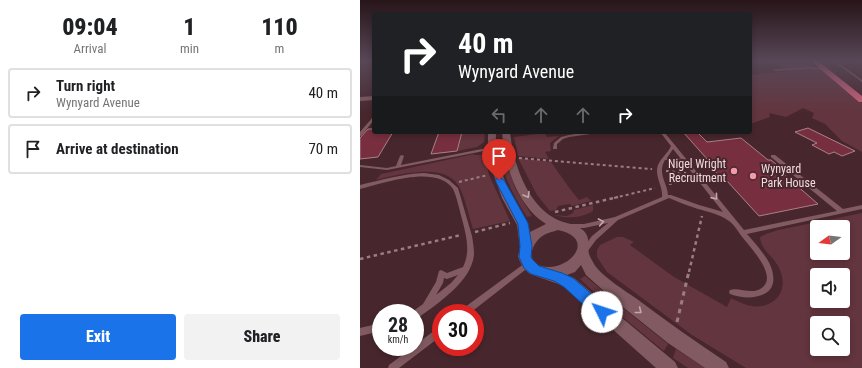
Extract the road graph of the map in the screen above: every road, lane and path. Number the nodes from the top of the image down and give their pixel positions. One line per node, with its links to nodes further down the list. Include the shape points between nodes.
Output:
1 (835, 78): 6 (highway)
2 (847, 78): 3 (highway)
3 (862, 89)
4 (372, 98): 5 (street)
5 (360, 99)
6 (862, 100)
7 (372, 120): 12 (lane)
8 (492, 134): 14 (street)
9 (506, 134): 18 (street)
10 (586, 134): 15 (lane, via 562,138 555,144)
11 (664, 134): 13 (lane)
12 (360, 135)
13 (673, 145): 19 (lane); 20 (lane)
14 (492, 148): 22 (lane); 24 (street)
15 (555, 148)
16 (402, 156): 22 (lane)
17 (773, 156): 31 (lane)
18 (510, 157): 23 (path); 34 (street, one-way to 34, via 535,208 541,216)
19 (664, 159): 20 (lane, via 677,159); 23 (lane)
20 (687, 163): 33 (lane, one-way to 33)
21 (360, 166): 22 (lane, via 377,169)
22 (398, 167)
23 (659, 170): 25 (path, via 687,173); 28 (lane, via 666,191)
24 (497, 173): 26 (path); 36 (street, via 523,223)
25 (692, 179)
26 (452, 184): 27 (lane, via 436,176 425,175 399,177); 39 (lane, via 456,189 471,244 470,259)
27 (360, 187)
28 (665, 197): 30 (lane, via 674,197); 32 (lane)
29 (862, 207): 31 (lane)
30 (704, 209): 33 (lane, via 718,212); 46 (path)
31 (841, 211): 35 (lane)
32 (616, 219): 34 (lane, one-way to 32, via 584,226); 37 (lane, via 594,238)
33 (733, 220): 35 (lane)
34 (560, 226): 36 (street, via 549,227 536,233); 37 (street, via 571,228 578,233 584,243)
35 (743, 233): 41 (lane, via 766,261 772,278 770,286 763,292 754,295)
36 (526, 246): 38 (street, via 525,257)
37 (583, 253): 40 (street, via 574,265 566,270); 46 (street, one-way to 46, via 591,271)
38 (528, 264): 40 (street); 42 (lane)
39 (465, 269): 43 (lane, via 462,276 448,290); 43 (lane, via 447,276 440,274 439,283)
40 (546, 273): 49 (street, via 569,282)
41 (734, 292)
42 (476, 304)
43 (426, 307)
44 (372, 329): 45 (lane)
45 (360, 332)
46 (674, 337): 50 (street)
47 (432, 338): 48 (lane)
48 (392, 368)
49 (669, 368)
50 (720, 368)

